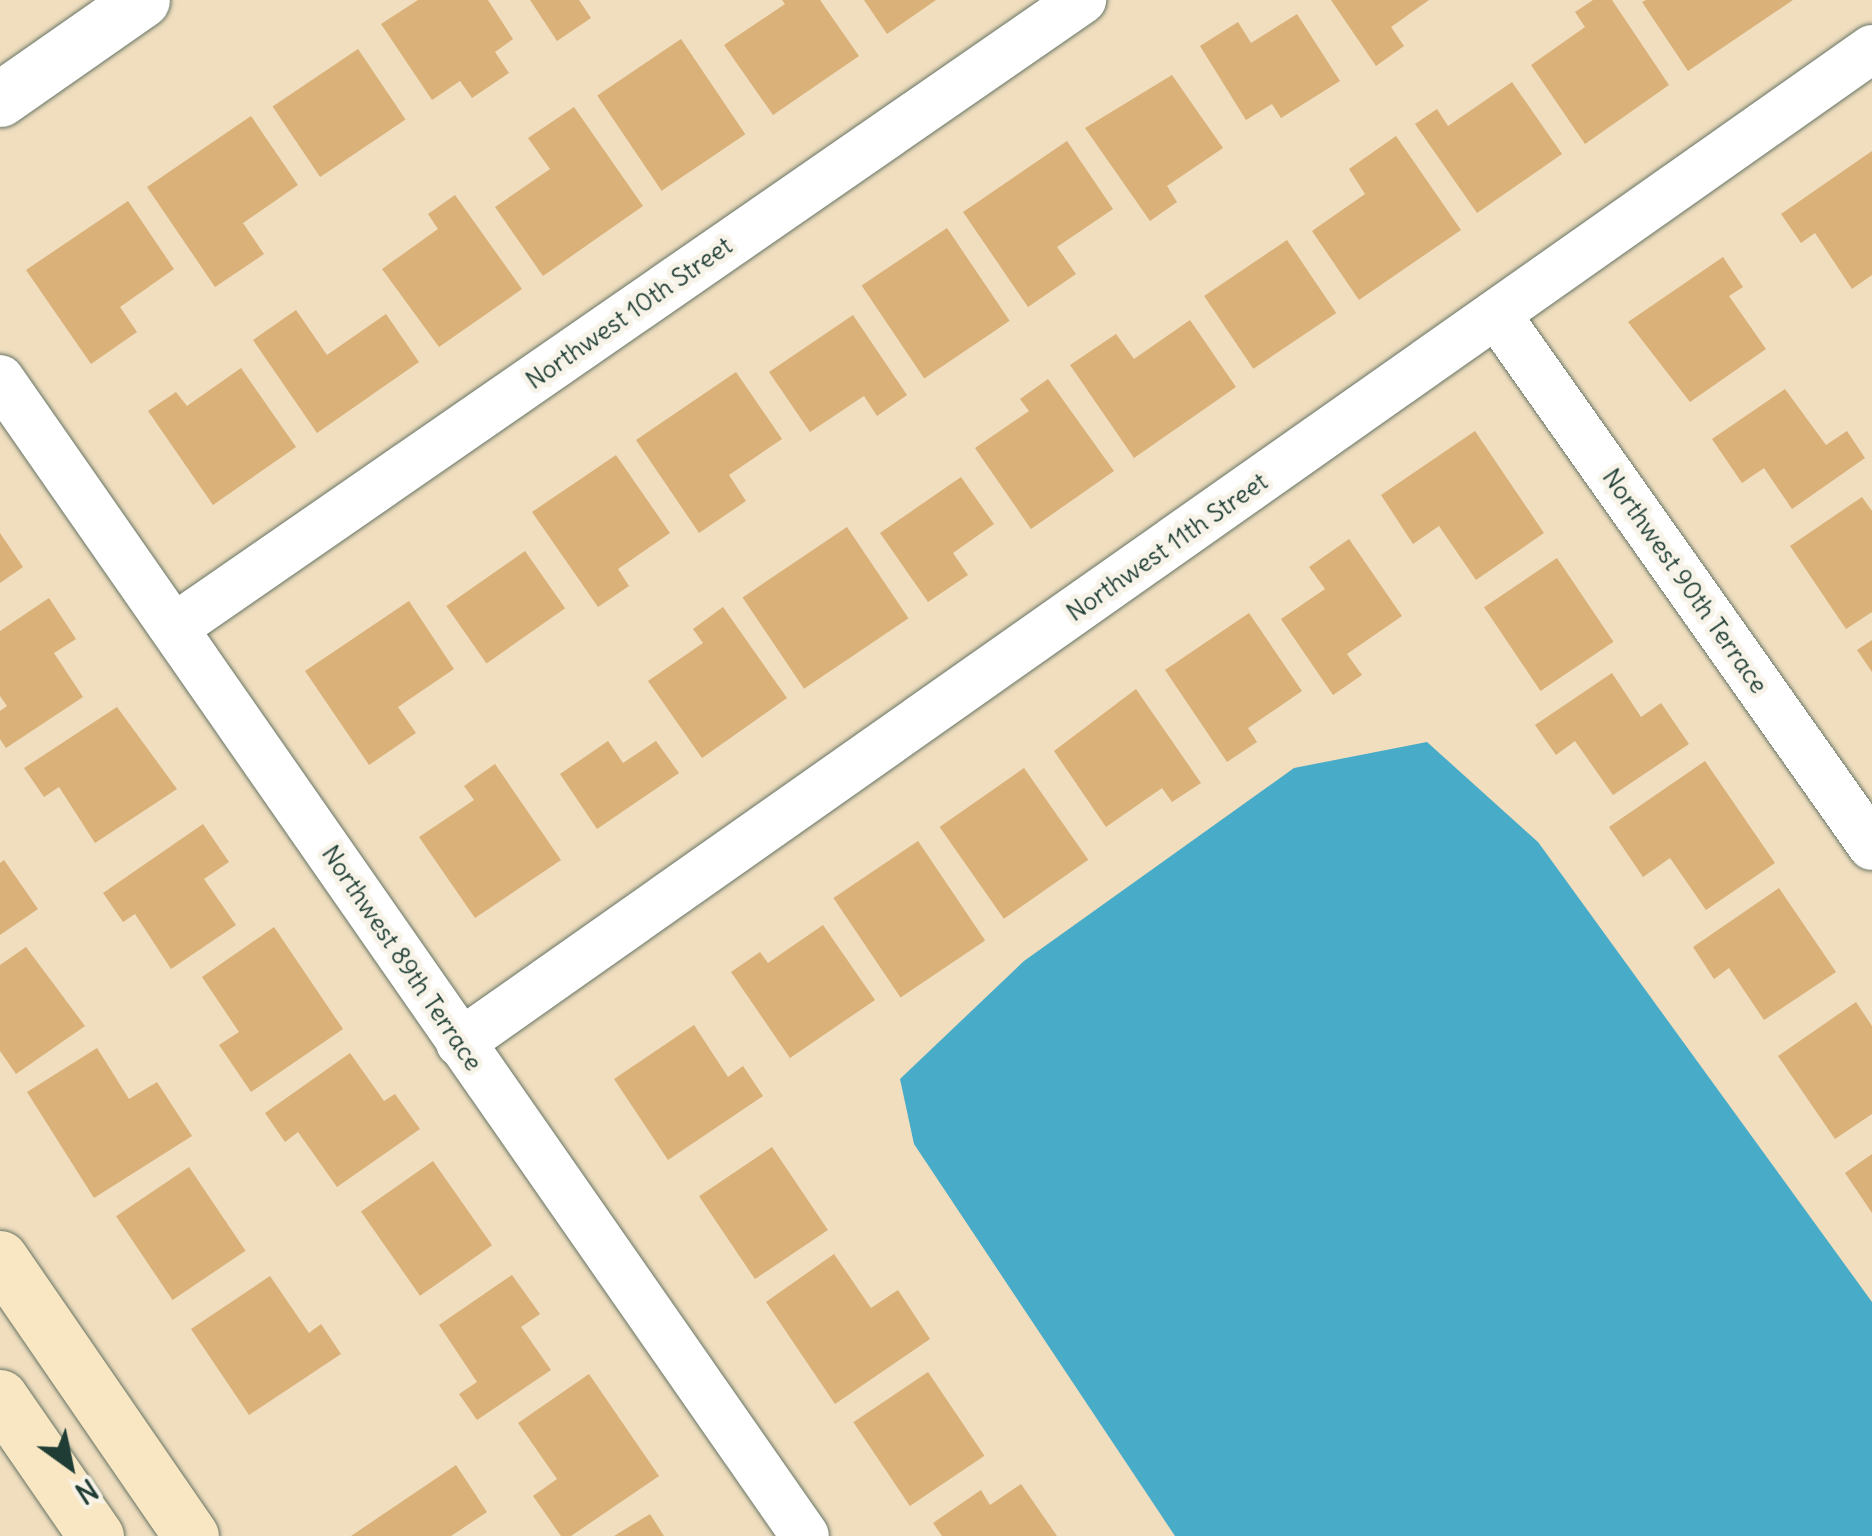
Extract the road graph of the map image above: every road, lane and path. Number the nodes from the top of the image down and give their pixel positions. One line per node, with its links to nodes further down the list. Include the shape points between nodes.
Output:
1 (142, 0): 4 (street)
2 (1082, 0): 7 (street, Northwest 10th Street)
3 (1872, 48): 5 (street, Northwest 11th Street)
4 (0, 99)
5 (1497, 315): 8 (street, Northwest 90th Terrace); 9 (street, Northwest 11th Street)
6 (0, 378): 7 (street, Northwest 89th Terrace)
7 (175, 626): 9 (street, Northwest 89th Terrace)
8 (1872, 846)
9 (460, 1044): 14 (street, Northwest 89th Terrace)
10 (0, 1258): 13 (main road)
11 (0, 1397): 12 (main road)
12 (96, 1536)
13 (191, 1536)
14 (804, 1536)

